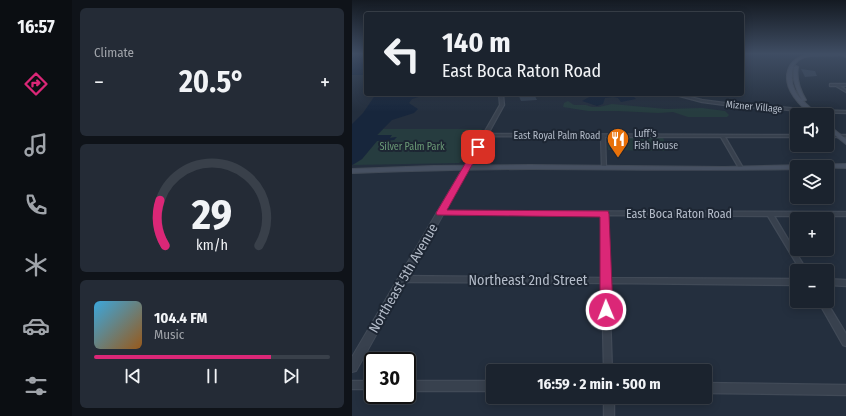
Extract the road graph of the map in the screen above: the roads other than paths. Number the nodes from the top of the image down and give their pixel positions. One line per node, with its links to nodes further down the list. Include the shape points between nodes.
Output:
1 (790, 73): 9 (main road, via 793,92)
2 (795, 73): 10 (main road, via 799,91)
3 (832, 85): 4 (street)
4 (837, 85): 5 (street); 6 (street)
5 (846, 85)
6 (846, 92)
7 (501, 96): 16 (street, via 502,105)
8 (682, 96): 11 (street, Mizner Village, via 702,101)
9 (808, 108)
10 (811, 108)
11 (790, 109)
12 (846, 112): 13 (street)
13 (834, 113)
14 (834, 127): 21 (main road)
15 (834, 131): 21 (main road)
16 (485, 135): 17 (street, East Royal Palm Road); 25 (street)
17 (603, 136): 18 (street, East Royal Palm Road); 26 (street)
18 (722, 136): 19 (street, East Royal Palm Road); 27 (street)
19 (790, 136)
20 (834, 137): 21 (street)
21 (844, 138)
22 (846, 166): 27 (main road)
23 (352, 168): 24 (main road)
24 (383, 168): 25 (main road); 31 (main road)
25 (466, 168): 26 (main road); 32 (street, Northeast 5th Avenue)
26 (604, 168): 27 (main road)
27 (741, 168): 28 (main road)
28 (790, 170)
29 (834, 170): 30 (main road)
30 (846, 170)
31 (352, 171)
32 (440, 213): 33 (street, East Boca Raton Road); 37 (street, Northeast 5th Avenue)
33 (604, 214): 34 (street, East Boca Raton Road); 38 (street)
34 (770, 214): 35 (street, East Boca Raton Road); 36 (street)
35 (846, 214)
36 (800, 264)
37 (403, 279): 38 (street, Northeast 2nd Street); 45 (street, Northeast 5th Avenue)
38 (606, 280): 39 (street, Northeast 2nd Street); 44 (street)
39 (790, 282)
40 (834, 282): 41 (street)
41 (846, 282)
42 (826, 308): 43 (street)
43 (846, 342)
44 (608, 364)
45 (352, 367)
46 (352, 385): 47 (street)
47 (364, 385)
48 (416, 386): 49 (street)
49 (486, 386)
50 (712, 388): 51 (street)
51 (846, 390)
52 (608, 404): 53 (street)
53 (609, 416)

